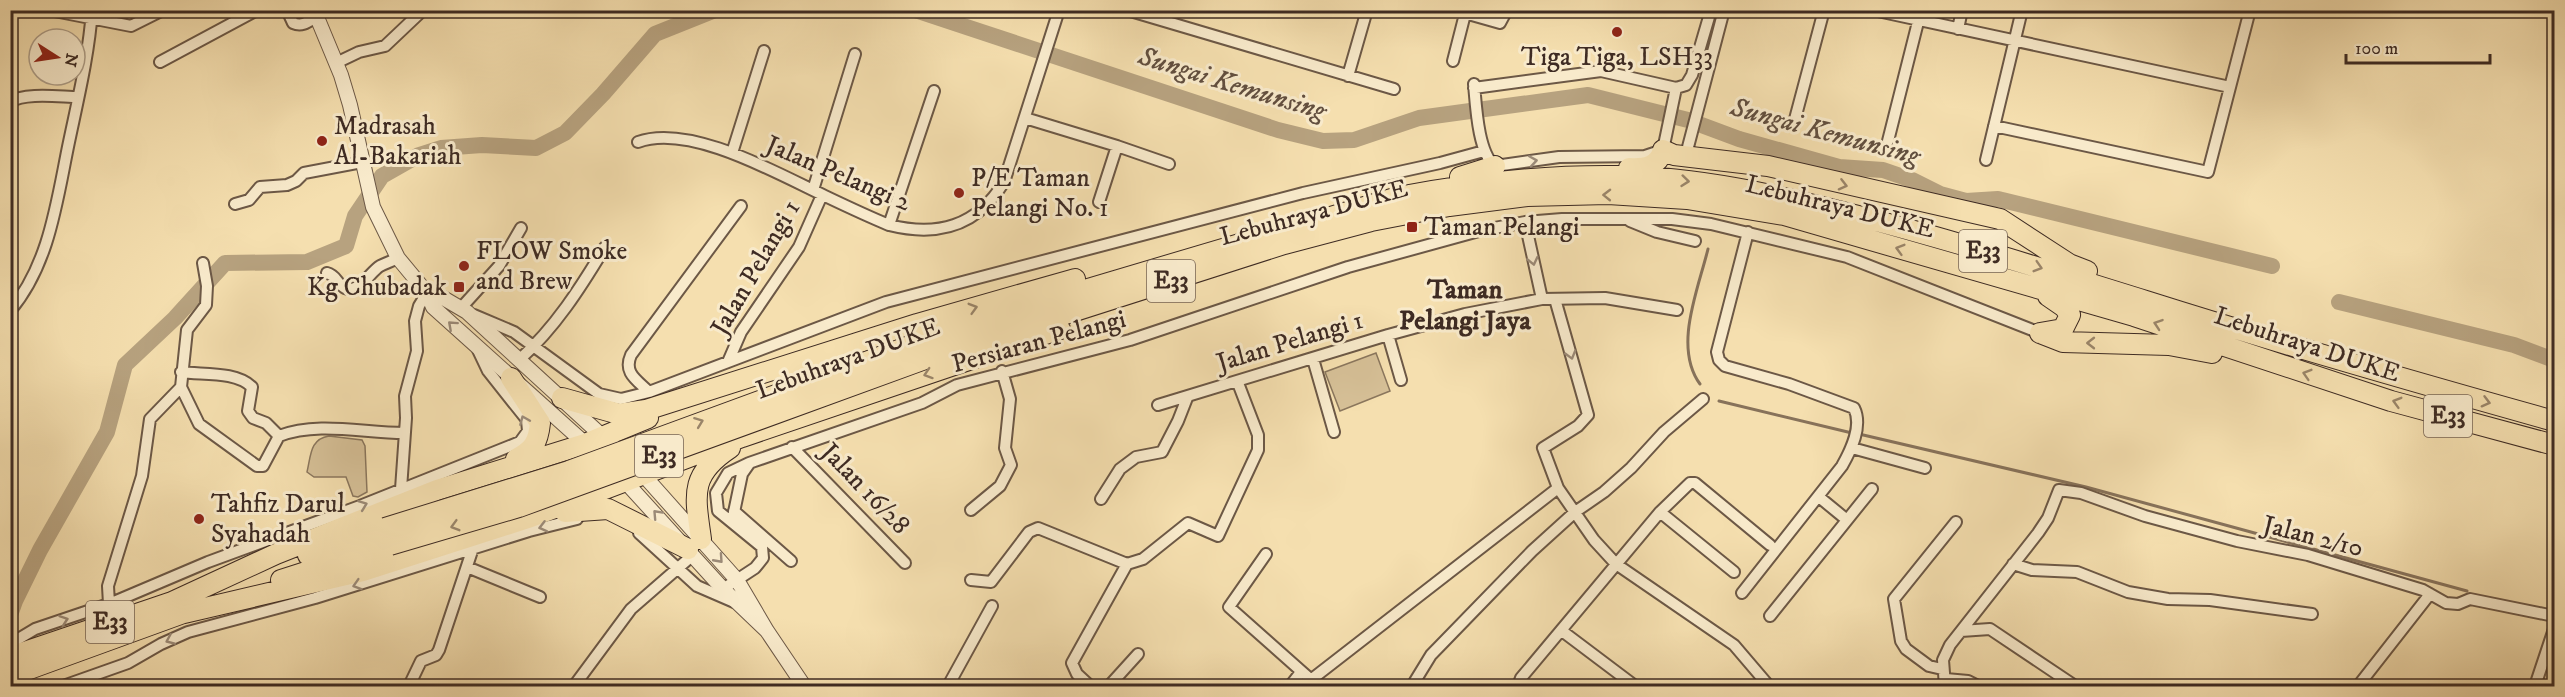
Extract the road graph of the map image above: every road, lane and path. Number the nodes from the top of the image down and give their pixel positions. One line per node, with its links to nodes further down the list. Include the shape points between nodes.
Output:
1 (49, 10): 21 (street)
2 (113, 10): 18 (street)
3 (163, 10): 21 (street, via 131,26)
4 (257, 10): 27 (street)
5 (287, 10): 20 (street, via 298,25)
6 (423, 10): 29 (street, via 385,46)
7 (1059, 10): 37 (street, Jalan Pelangi 2)
8 (1127, 10): 30 (street)
9 (1367, 10): 30 (street)
10 (1507, 10): 19 (street, via 1500,23)
11 (1711, 10): 34 (street, via 1692,75)
12 (1724, 10): 43 (street)
13 (1824, 10): 38 (street)
14 (1873, 10): 22 (street)
15 (1962, 10): 23 (street)
16 (2022, 10): 24 (street)
17 (2250, 10): 31 (street)
18 (127, 11)
19 (1459, 12): 28 (street)
20 (315, 14): 29 (street)
21 (92, 15): 35 (street)
22 (1920, 15): 23 (street); 40 (street)
23 (1958, 29): 24 (street)
24 (2015, 41): 31 (street); 39 (street)
25 (764, 51): 45 (street)
26 (855, 54): 52 (street, Jalan Pelangi 1)
27 (160, 62)
28 (1452, 62)
29 (336, 63): 48 (street)
30 (1348, 75): 32 (street)
31 (2230, 87): 39 (street, via 2208,172)
32 (1394, 89)
33 (934, 91): 58 (street)
34 (1676, 93): 44 (street); 46 (street, via 1601,71 1474,90)
35 (78, 97): 36 (street); 72 (street, via 45,248)
36 (12, 98)
37 (1025, 118): 42 (street); 58 (street, Jalan Pelangi 2, via 1004,183 979,213 937,230 914,231)
38 (1795, 119)
39 (1994, 126): 47 (street)
40 (1888, 141)
41 (638, 142): 45 (street, Jalan Pelangi 2, via 649,138 683,140)
42 (1117, 146): 49 (street); 53 (street)
43 (1688, 147)
44 (1663, 150): 46 (street, one-way to 44, via 1645,156); 50 (highway, via 1658,162 1647,167 1550,168); 77 (highway, one-way to 77, via 1674,155 1768,166 2000,219 2069,264)
45 (732, 153): 52 (street, Jalan Pelangi 2)
46 (1490, 158): 51 (highway); 83 (street, via 1440,163 1303,193 886,302)
47 (1986, 160)
48 (362, 162): 54 (street, via 304,173 287,185 260,187 249,200); 65 (street, via 373,207)
49 (1169, 164)
50 (1528, 178): 51 (highway, Lebuhraya DUKE / E33); 77 (highway, Lebuhraya DUKE / E33, one-way to 77, via 1657,179 1792,199 2019,261)
51 (1446, 188): 59 (highway, Lebuhraya DUKE / E33, via 1398,197)
52 (818, 192): 58 (street, Jalan Pelangi 2); 83 (street, Jalan Pelangi 1, via 799,247 741,332)
53 (1099, 202)
54 (235, 204)
55 (741, 206): 92 (street, via 627,363 628,372)
56 (1624, 219): 57 (street, Persiaran Pelangi); 61 (street, Persiaran Pelangi, via 1672,219); 62 (street)
57 (1525, 222): 71 (street, one-way to 71); 85 (street, Persiaran Pelangi, via 1348,267 1096,350)
58 (889, 225)
59 (1296, 226): 80 (highway, Lebuhraya DUKE / E33); 87 (highway, one-way to 59, via 1019,294 1249,232)
60 (521, 228): 73 (street, via 499,266)
61 (1748, 232): 75 (street, Persiaran Pelangi, via 1847,256); 104 (street, via 1717,352 1719,360 1725,366 1854,408 1857,420)
62 (1695, 241)
63 (605, 246): 78 (street, via 580,288)
64 (1264, 250): 68 (highway, Lebuhraya DUKE / E33, one-way to 64, via 1784,215 1687,199 1527,196 1449,206 1343,227); 80 (highway, Lebuhraya DUKE / E33); 98 (highway, one-way to 98, via 1208,278)
65 (398, 258): 67 (street, via 351,289); 69 (street)
66 (203, 265): 86 (street, via 206,305 186,330)
67 (327, 273)
68 (2039, 290): 75 (highway, via 2064,306 2070,315 2063,329); 84 (highway, Lebuhraya DUKE / E33, one-way to 68, via 2134,316)
69 (427, 293): 73 (street); 79 (street, one-way to 69, via 433,307); 100 (street, via 414,321 417,351 405,396)
70 (1556, 298): 71 (street, Jalan Pelangi 1); 74 (street, Jalan Pelangi 1, via 1605,298); 110 (street, one-way to 110, via 1588,415 1582,424 1543,448)
71 (1542, 299): 76 (street, Jalan Pelangi 1, via 1465,314)
72 (10, 310)
73 (464, 310): 78 (street); 82 (street)
74 (1677, 310)
75 (2040, 333): 84 (highway, one-way to 75, via 2169,345 2063,342)
76 (1389, 335): 81 (street, Jalan Pelangi 1); 89 (street)
77 (2283, 344): 97 (highway, Lebuhraya DUKE / E33, one-way to 97)
78 (535, 346): 82 (street); 92 (street, via 599,394 621,399)
79 (477, 347): 88 (street); 111 (street, one-way to 79, via 513,446 526,436 526,420 488,371)
80 (922, 351): 143 (highway, Lebuhraya DUKE / E33, bridge)
81 (1313, 359): 90 (street, Jalan Pelangi 1); 99 (street)
82 (519, 360): 93 (street)
83 (728, 363): 92 (street)
84 (2273, 363): 103 (highway, Lebuhraya DUKE / E33, one-way to 84, via 2391,401)
85 (1002, 371): 105 (street, Persiaran Pelangi); 115 (street, via 1010,399 1005,448 1011,465 1000,486)
86 (181, 372): 91 (street); 101 (street, via 246,381 252,387 248,411)
87 (769, 372): 93 (highway, via 630,413 606,412); 102 (highway)
88 (511, 378): 102 (street); 108 (highway, via 540,423 539,434 530,452)
89 (1401, 380)
90 (1238, 383): 94 (street, Jalan Pelangi 1); 128 (street, via 1258,435 1258,450 1221,534 1215,536 1188,522 1143,559)
91 (181, 387): 101 (street, via 198,424 257,466 267,462); 140 (street, via 150,419 142,476 108,586)
92 (649, 392)
93 (562, 398): 102 (street)
94 (1187, 398): 96 (street, Jalan Pelangi 1); 114 (street, via 1162,452 1136,457 1120,469)
95 (1703, 399): 116 (street, via 1664,432 1632,468)
96 (1158, 405)
97 (2554, 421)
98 (755, 432): 109 (highway); 124 (highway, via 719,455 700,476 695,494)
99 (1334, 432)
100 (404, 433): 101 (street, via 325,428); 111 (street)
101 (279, 436)
102 (594, 440): 108 (highway); 109 (street); 109 (street)
103 (2554, 445)
104 (1852, 446): 107 (street); 113 (street)
105 (792, 447): 106 (street, Persiaran Pelangi); 127 (street, Jalan 16/28)
106 (749, 463): 119 (street, via 742,474); 119 (street, Persiaran Pelangi, via 728,473 716,492 718,511)
107 (1924, 468)
108 (499, 471): 143 (highway, via 437,490 276,554)
109 (634, 477): 118 (highway); 124 (street, one-way to 109); 124 (street)
110 (1558, 488): 116 (street); 159 (street)
111 (401, 489): 140 (street, one-way to 111, via 208,562)
112 (1872, 489): 120 (street)
113 (1819, 497): 120 (street); 137 (street)
114 (1101, 499)
115 (971, 510)
116 (1575, 512): 129 (street); 168 (street, via 1431,655)
117 (1660, 512): 122 (street, via 1690,483 1695,483); 129 (street); 133 (street)
118 (531, 517): 124 (highway, via 608,509); 143 (highway, one-way to 143, via 363,571)
119 (733, 517): 126 (street); 134 (street, Persiaran Pelangi, via 762,547 763,558)
120 (1847, 520): 145 (street)
121 (1956, 522): 157 (street, via 1893,599 1906,649)
122 (1770, 545)
123 (473, 548): 131 (street); 132 (street, one-way to 123, via 632,527 608,518 573,520); 158 (street, one-way to 158, via 315,598 188,632)
124 (694, 548): 132 (street); 134 (street, one-way to 134); 136 (street)
125 (1266, 554): 155 (street, via 1229,607)
126 (791, 561)
127 (905, 563)
128 (1127, 564): 135 (street, via 1038,528 1029,532 991,582); 165 (street, via 1072,663)
129 (1617, 564): 149 (street); 171 (street, via 1734,645)
130 (2013, 564): 138 (street, Jalan 2/10, via 2048,518 2059,490 2081,493 2145,516 2236,541 2308,555); 144 (street, via 2032,570 2077,572 2128,592 2168,599 2210,600); 150 (street)
131 (467, 567): 139 (street); 161 (street, via 439,650 421,662)
132 (678, 568): 141 (street, via 697,586); 162 (street, via 631,609)
133 (1734, 572)
134 (737, 580): 136 (street, Persiaran Pelangi); 148 (street)
135 (971, 580)
136 (723, 589): 141 (street)
137 (1742, 593)
138 (2430, 594): 146 (street, Jalan 2/10, via 2446,603 2470,599); 174 (street)
139 (540, 597)
140 (110, 604): 151 (street, one-way to 140, via 35,630)
141 (740, 605): 148 (street)
142 (992, 606): 164 (street)
143 (178, 607): 152 (highway, Lebuhraya DUKE / E33)
144 (2312, 615)
145 (1770, 616)
146 (2554, 616)
147 (2554, 629): 175 (street)
148 (766, 631): 163 (street)
149 (1562, 631): 169 (street, via 1521,678); 170 (street)
150 (1961, 631): 157 (street, via 1943,660); 173 (street, via 1990,629)
151 (10, 644)
152 (51, 653): 154 (highway, Lebuhraya DUKE / E33); 156 (highway, Lebuhraya DUKE / E33)
153 (1138, 654): 166 (street)
154 (10, 657)
155 (1301, 672): 159 (street); 167 (street)
156 (10, 676)
157 (1944, 678): 172 (street, via 1968,681)
158 (94, 681): 160 (street)
159 (1315, 683)
160 (63, 687)
161 (409, 687)
162 (574, 687)
163 (804, 687)
164 (948, 687)
165 (1090, 687)
166 (1109, 687)
167 (1290, 687)
168 (1412, 687)
169 (1518, 687)
170 (1635, 687)
171 (1769, 687)
172 (1978, 687)
173 (2075, 687)
174 (2358, 687)
175 (2535, 687)

